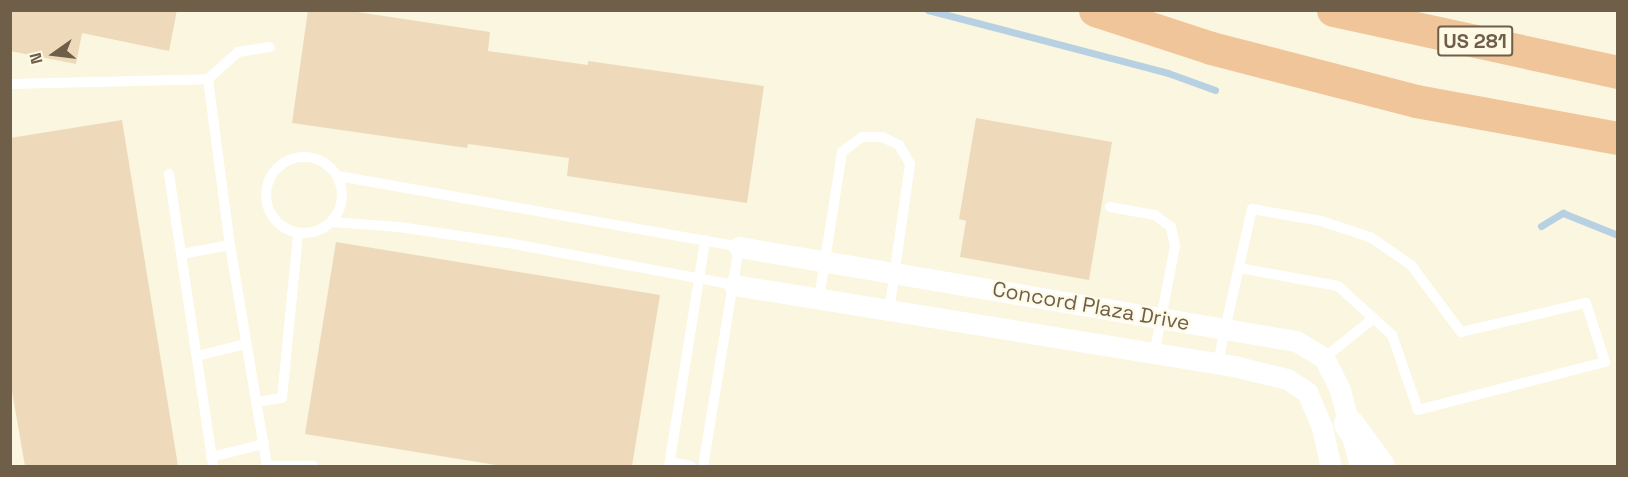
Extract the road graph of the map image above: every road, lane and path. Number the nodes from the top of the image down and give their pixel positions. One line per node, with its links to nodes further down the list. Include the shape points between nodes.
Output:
1 (1095, 10): 7 (highway, via 1211,48 1416,101)
2 (1333, 10): 4 (highway, US 281)
3 (270, 47): 5 (lane, via 238,52)
4 (1617, 72)
5 (208, 79): 6 (lane); 14 (lane)
6 (10, 84)
7 (1617, 138)
8 (169, 174): 16 (lane)
9 (338, 176): 11 (lane, via 342,200); 12 (lane, via 320,160 308,157 296,157 274,172 266,197 268,210 275,221); 13 (lane)
10 (1110, 207): 24 (lane, via 1155,215 1171,227 1175,246)
11 (332, 222): 12 (lane, via 322,230); 20 (lane, via 399,227 507,243)
12 (298, 234): 32 (lane, via 282,398)
13 (705, 240): 15 (lane); 20 (lane)
14 (230, 245): 16 (lane); 27 (lane)
15 (739, 247): 17 (street, Concord Plaza Drive); 21 (lane)
16 (182, 254): 29 (lane)
17 (827, 261): 19 (street, Concord Plaza Drive); 19 (lane, via 842,152 862,137 882,137 899,145 910,164); 22 (lane)
18 (1239, 268): 25 (lane, via 1338,286); 25 (lane, via 1252,209 1321,221 1370,237 1411,265 1461,332 1586,303 1605,362 1418,410 1392,335); 26 (lane)
19 (895, 273): 23 (lane); 24 (street, Concord Plaza Drive)
20 (700, 280): 21 (lane); 36 (lane)
21 (734, 285): 22 (street, Concord Plaza Drive); 40 (lane)
22 (819, 297): 23 (street, Concord Plaza Drive)
23 (890, 311): 28 (street, Concord Plaza Drive)
24 (1161, 318): 26 (street, Concord Plaza Drive); 28 (lane)
25 (1374, 318): 30 (lane)
26 (1224, 329): 30 (street, Concord Plaza Drive, via 1296,341); 31 (lane)
27 (246, 344): 29 (lane); 32 (lane)
28 (1154, 355): 31 (street, Concord Plaza Drive)
29 (197, 356): 35 (lane)
30 (1324, 358): 33 (street, via 1340,390)
31 (1218, 364): 41 (street, Concord Plaza Drive, via 1287,379 1307,392 1322,428)
32 (256, 402): 34 (lane)
33 (1348, 424): 42 (street); 43 (main road)
34 (264, 444): 35 (lane); 37 (lane)
35 (212, 462)
36 (670, 464): 39 (lane)
37 (268, 466): 38 (lane)
38 (315, 466)
39 (691, 466)
40 (703, 466)
41 (1331, 466)
42 (1360, 466)
43 (1380, 466)

